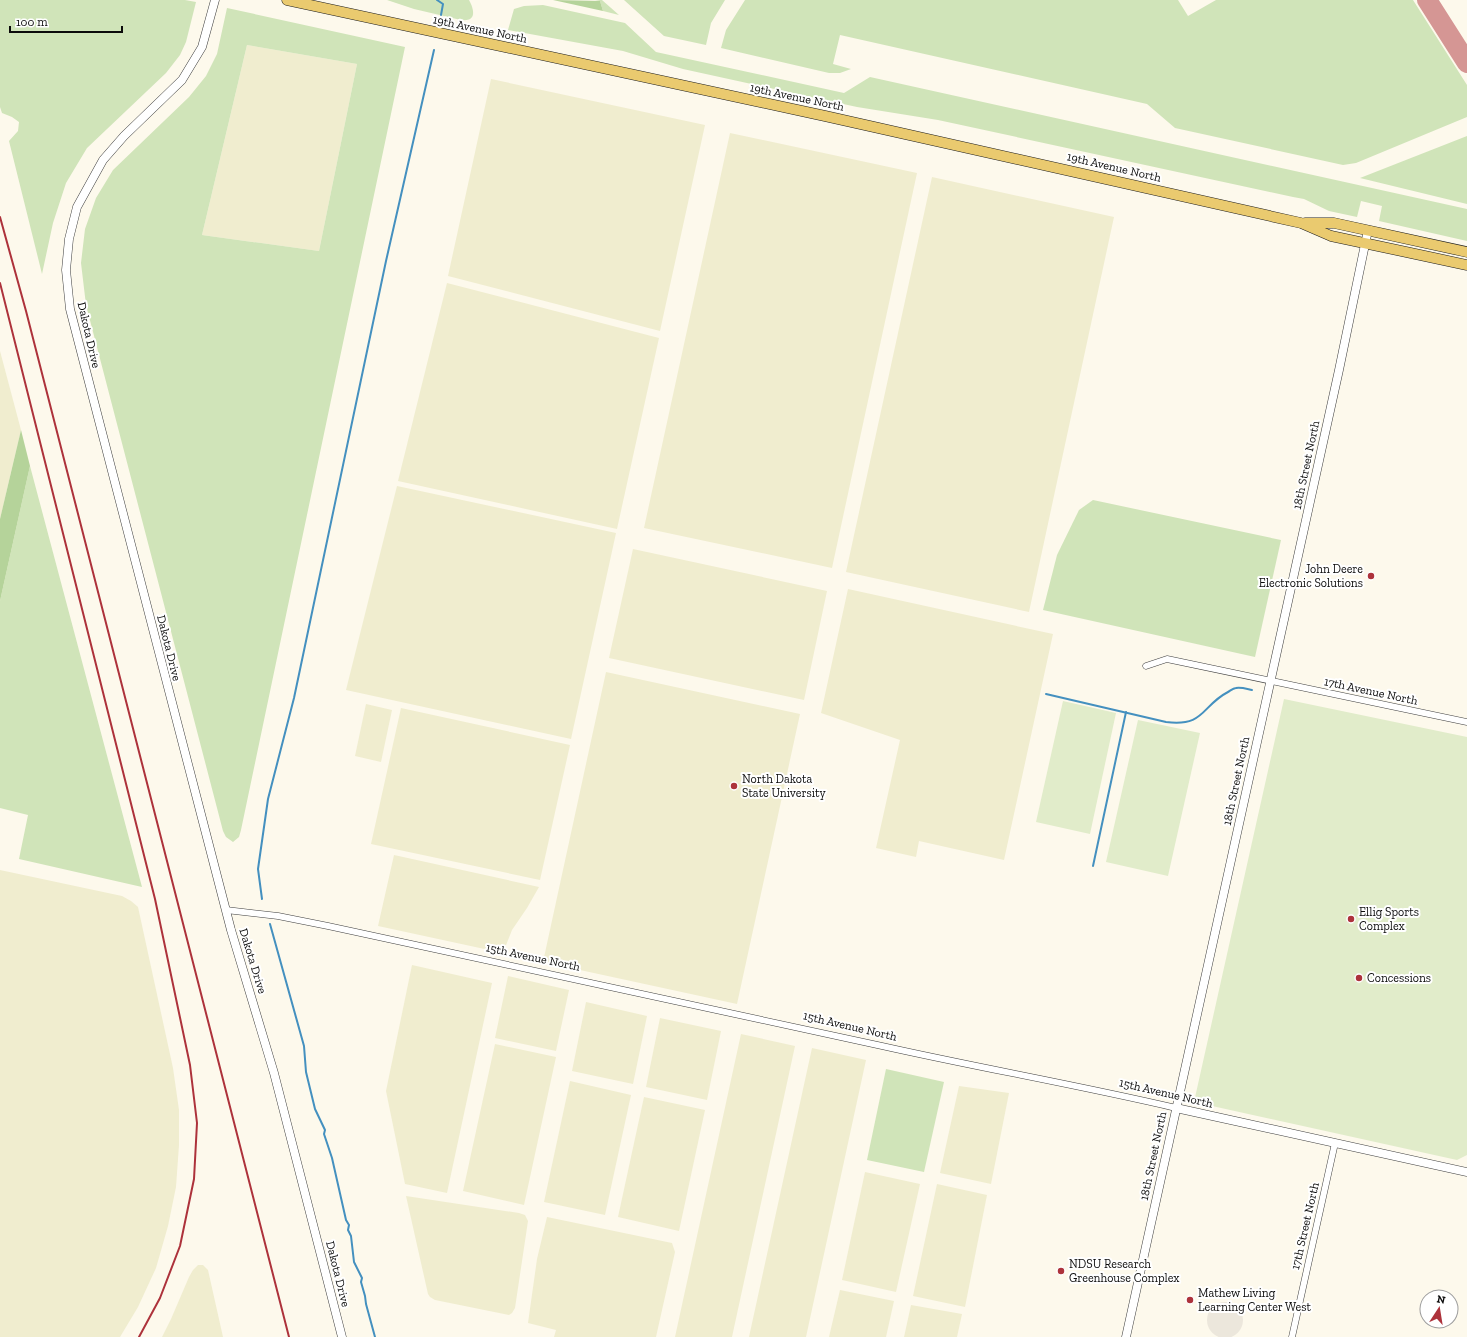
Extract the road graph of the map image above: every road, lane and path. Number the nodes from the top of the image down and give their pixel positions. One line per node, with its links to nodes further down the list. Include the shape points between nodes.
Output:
1 (215, 0): 11 (street, Dakota Drive, via 202,47 182,80 124,136 103,160 89,185 77,207 69,239 66,270 70,309)
2 (287, 0): 3 (main road, 19th Avenue North, via 780,106)
3 (1300, 223): 4 (main road, 19th Avenue North, via 1334,222); 5 (main road, 19th Avenue North, via 1331,236)
4 (1368, 230): 5 (street, 18th Street North); 6 (main road, 19th Avenue North)
5 (1365, 243): 7 (main road, 19th Avenue North); 9 (street, 18th Street North)
6 (1467, 252)
7 (1467, 265)
8 (1146, 666): 9 (street, 17th Avenue North, via 1167,659)
9 (1270, 680): 10 (street, 17th Avenue North); 12 (street, 18th Street North)
10 (1467, 722)
11 (226, 910): 12 (street, 15th Avenue North, via 278,916 328,926); 15 (street, Dakota Drive, via 274,1073)
12 (1176, 1108): 13 (street, 15th Avenue North); 16 (street, 18th Street North)
13 (1335, 1143): 14 (street, 15th Avenue North); 17 (street, 17th Street North)
14 (1467, 1172)
15 (342, 1337)
16 (1126, 1337)
17 (1292, 1337)

